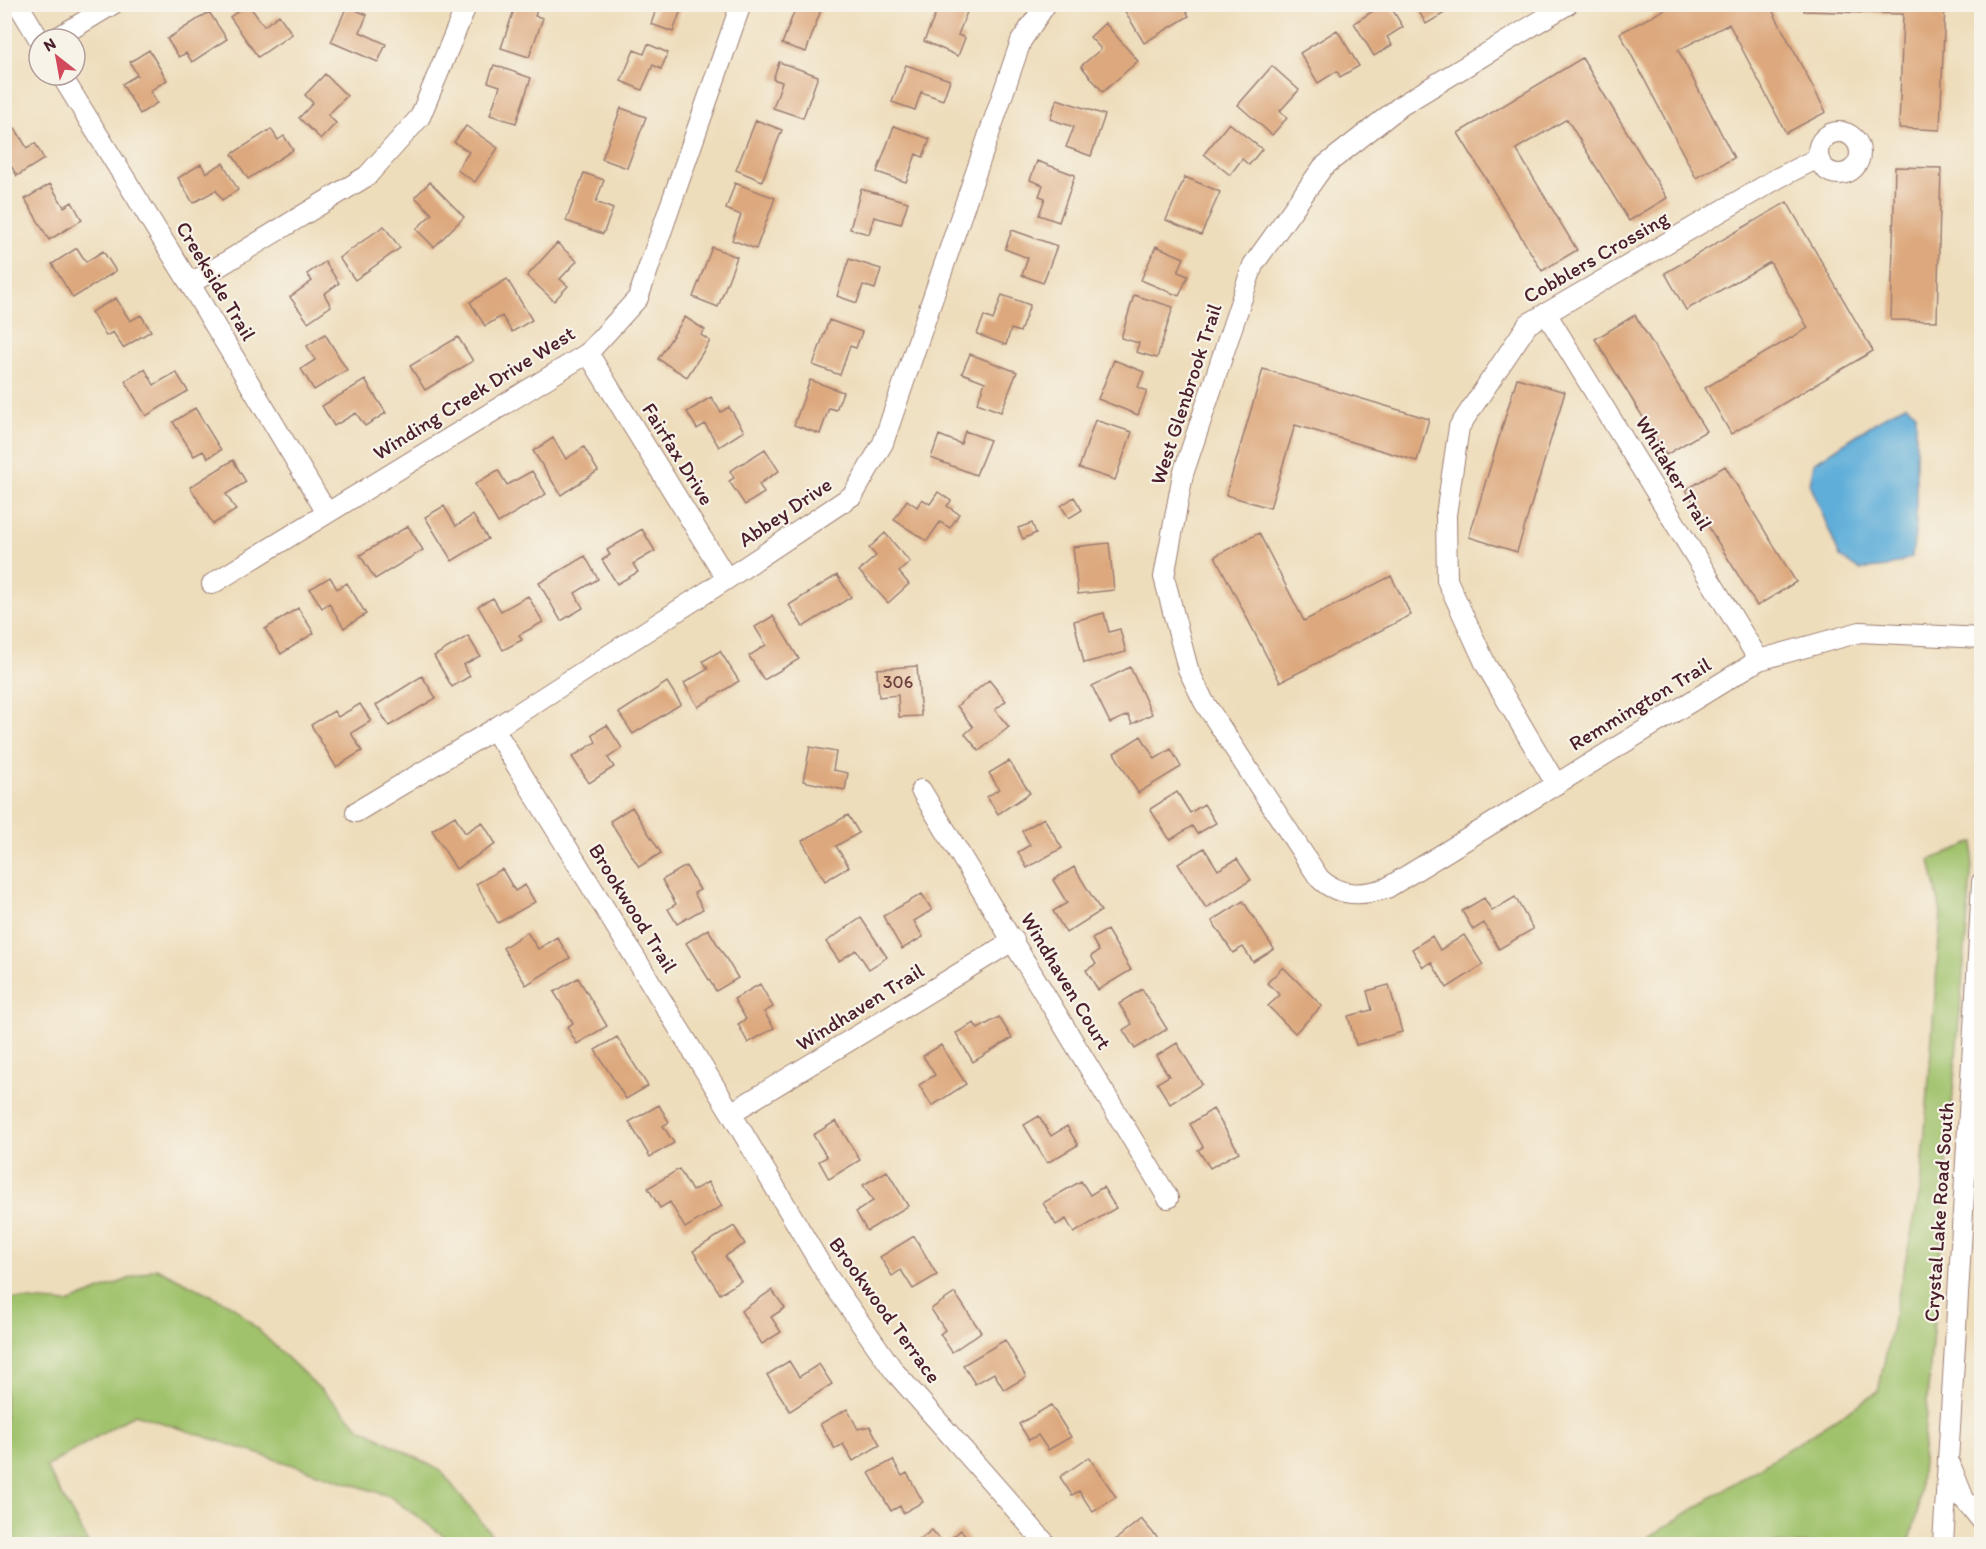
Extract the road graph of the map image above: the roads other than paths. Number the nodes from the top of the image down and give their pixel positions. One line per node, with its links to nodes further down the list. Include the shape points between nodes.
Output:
1 (18, 4): 7 (street)
2 (113, 4): 8 (street)
3 (467, 4): 11 (street, via 420,117 367,176)
4 (741, 4): 13 (street, Winding Creek Drive West, via 638,298)
5 (1046, 4): 15 (street, Abbey Drive, via 1021,41 883,443 853,495)
6 (1568, 4): 24 (street, West Glenbrook Trail, via 1402,105 1323,167 1253,265 1182,474 1164,577 1188,669 1204,702 1319,878 1336,890)
7 (32, 27)
8 (75, 27)
9 (68, 87): 11 (street, Creekside Trail)
10 (1818, 158): 12 (street, Cobblers Crossing)
11 (190, 284): 14 (street, Creekside Trail)
12 (1546, 313): 18 (street, Whitaker Trail); 20 (street, Cobblers Crossing, via 1528,324 1459,427 1446,515 1447,580 1486,665)
13 (588, 353): 14 (street, Winding Creek Drive West); 15 (street, Fairfax Drive)
14 (327, 513): 16 (street, Winding Creek Drive West)
15 (727, 579): 19 (street, Abbey Drive)
16 (212, 584)
17 (1982, 638): 18 (street, Remmington Trail, via 1860,632)
18 (1759, 660): 20 (street, Remmington Trail)
19 (494, 729): 22 (street, Abbey Drive); 26 (street, Brookwood Trail)
20 (1556, 783): 24 (street, Remmington Trail, via 1387,888)
21 (921, 790): 25 (street, Windhaven Court)
22 (356, 812)
23 (1982, 882): 28 (street, Crystal Lake Road South)
24 (1349, 893)
25 (1014, 940): 26 (street, Windhaven Trail); 27 (street, Windhaven Court)
26 (731, 1113): 30 (street, Brookwood Terrace, via 828,1277 894,1371)
27 (1168, 1198)
28 (1947, 1458): 29 (street, via 1964,1499); 31 (street, Crystal Lake Road South)
29 (1982, 1521)
30 (1046, 1545)
31 (1942, 1545)

